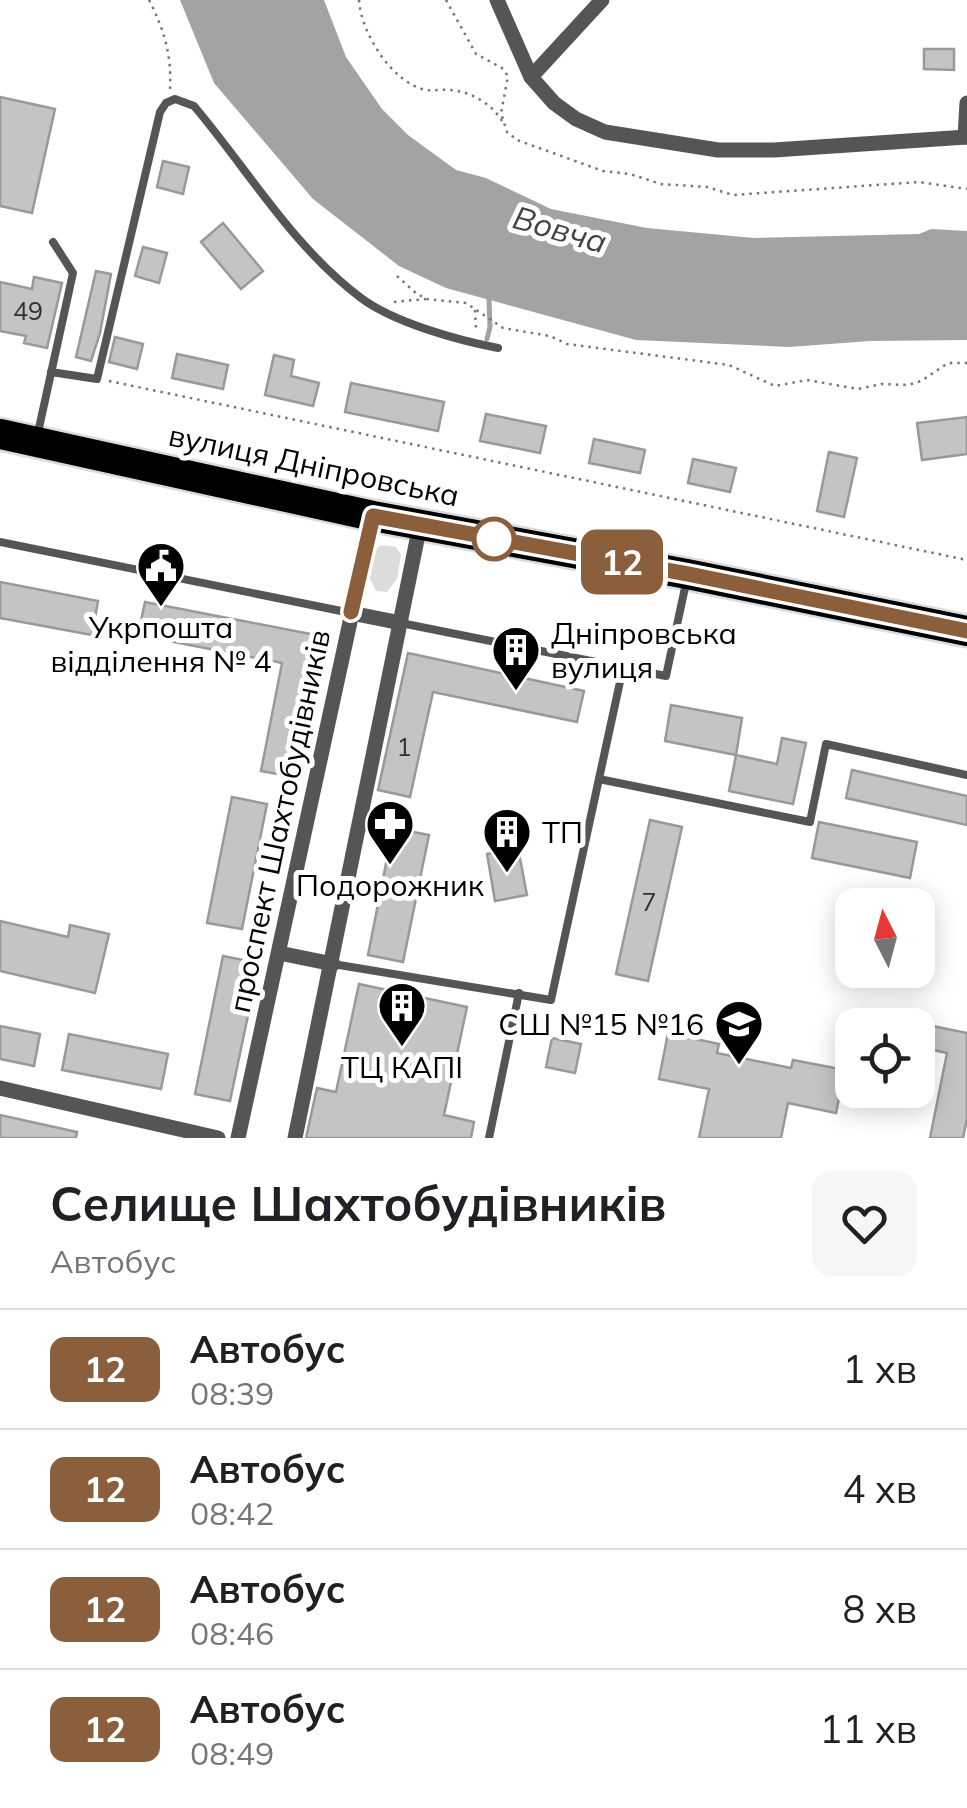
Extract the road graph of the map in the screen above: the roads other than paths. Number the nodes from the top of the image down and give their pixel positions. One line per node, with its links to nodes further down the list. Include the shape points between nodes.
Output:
1 (496, 0): 3 (street)
2 (602, 0): 3 (street)
3 (531, 76): 5 (street, via 565,111 604,132 718,150)
4 (967, 103): 5 (street)
5 (966, 137)
6 (53, 242): 8 (lane, via 73,274)
7 (495, 347): 8 (lane, via 434,332 364,300 302,244 194,106 175,99 160,112 97,379)
8 (51, 372): 10 (lane)
9 (0, 434): 10 (highway, вулиця Дніпровська)
10 (36, 441): 11 (highway, вулиця Дніпровська)
11 (373, 516): 12 (highway, вулиця Дніпровська); 15 (street, проспект Шахтобудівників)
12 (420, 525): 14 (highway, вулиця Дніпровська); 16 (street)
13 (0, 542): 15 (lane)
14 (688, 574): 17 (highway, вулиця Дніпровська); 18 (lane, via 666,676)
15 (351, 612): 16 (street); 21 (street, проспект Шахтобудівників)
16 (401, 623): 18 (lane); 22 (street)
17 (967, 631)
18 (623, 668): 20 (lane)
19 (967, 776): 20 (lane, via 826,744 810,822)
20 (599, 779): 23 (lane, via 551,1000)
21 (279, 953): 22 (street); 26 (street, проспект Шахтобудівників)
22 (333, 964): 23 (lane); 27 (street)
23 (520, 993): 28 (lane)
24 (0, 1088): 25 (street)
25 (218, 1138)
26 (238, 1138)
27 (295, 1138)
28 (490, 1138)

